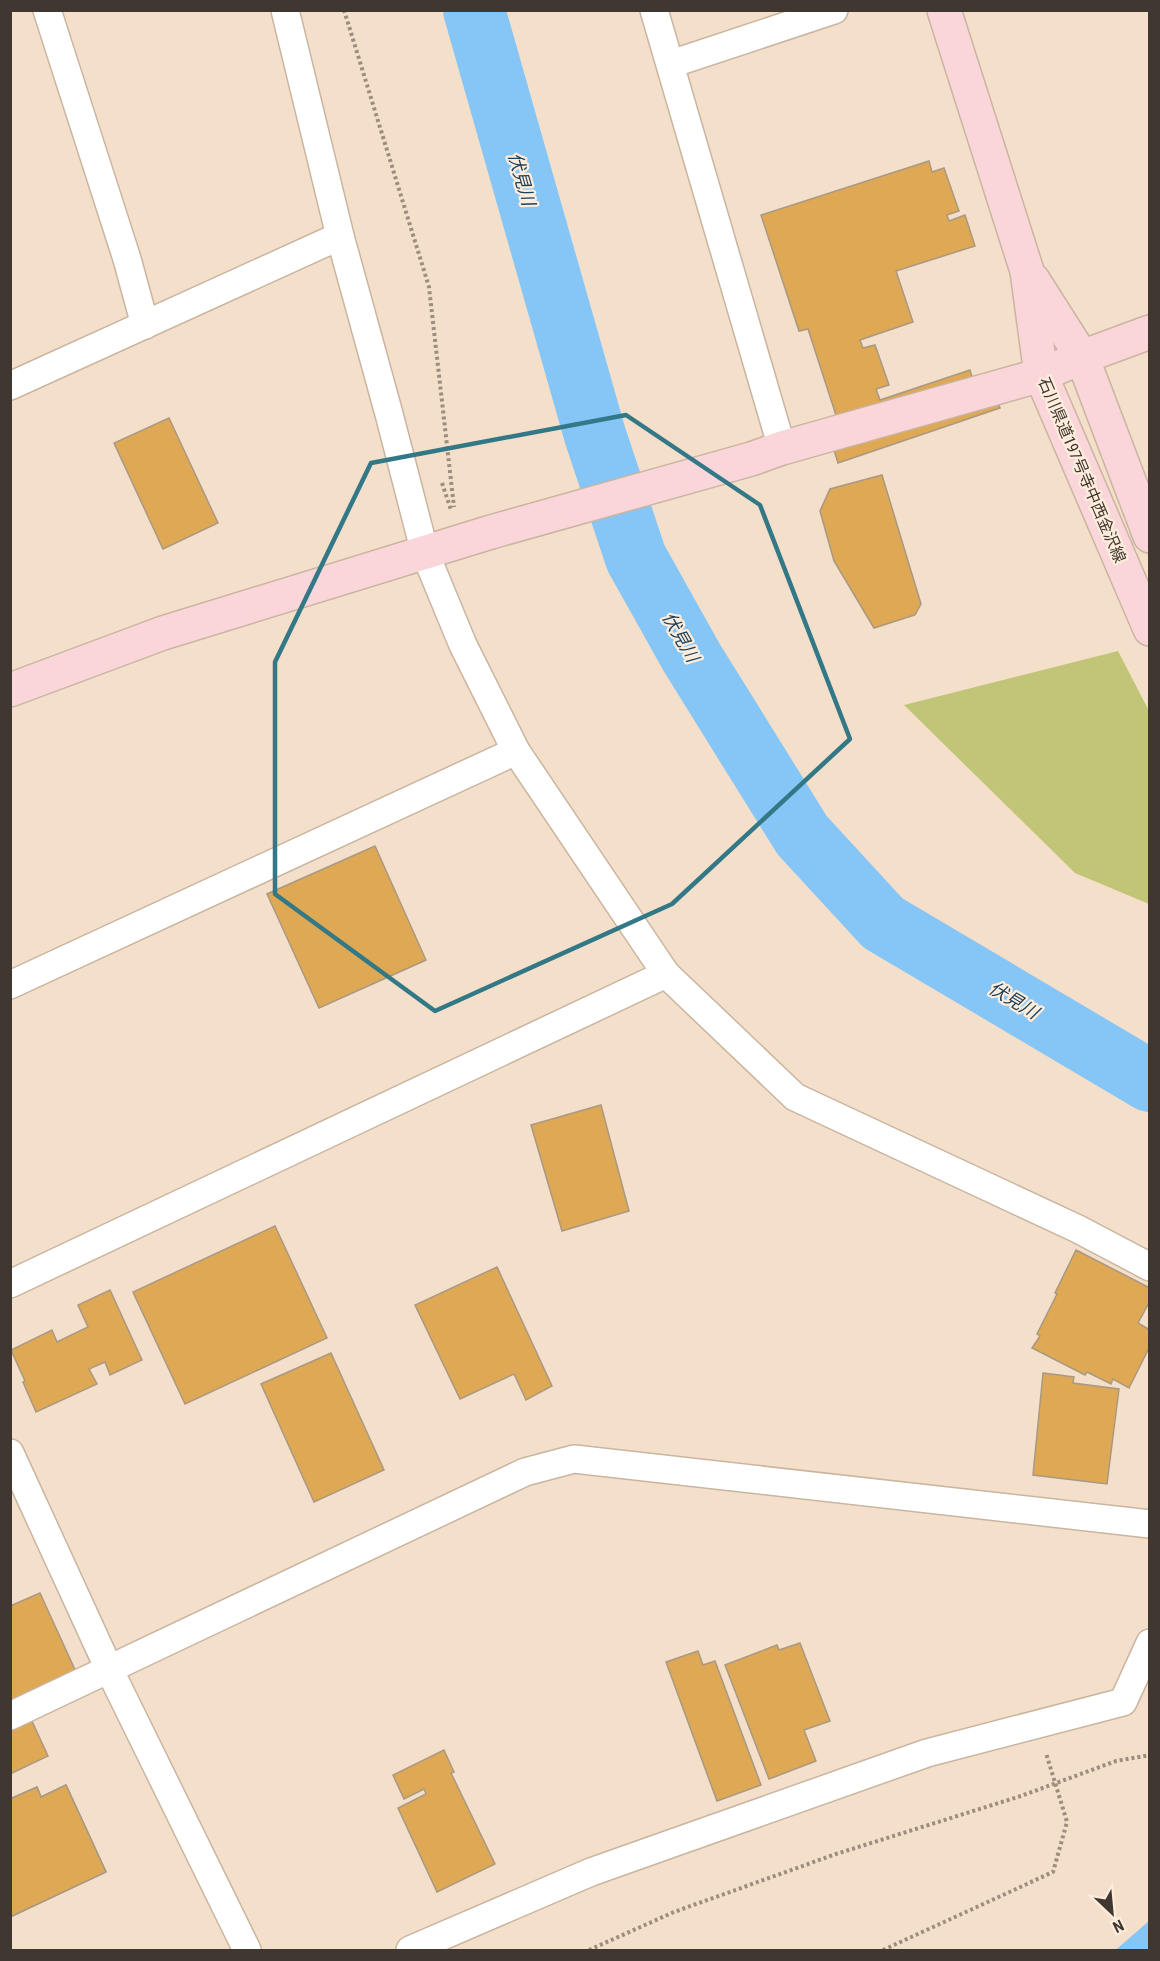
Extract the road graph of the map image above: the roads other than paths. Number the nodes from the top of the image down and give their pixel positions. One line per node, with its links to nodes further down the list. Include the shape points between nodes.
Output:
1 (47, 10): 9 (street)
2 (285, 10): 7 (street)
3 (654, 10): 6 (street)
4 (834, 10): 6 (street)
5 (944, 10): 8 (street, 石川県道197号寺中西金沢線)
6 (671, 63): 14 (street)
7 (340, 236): 9 (street); 16 (street)
8 (1027, 271): 11 (street, 石川県道197号寺中西金沢線); 12 (street, 石川県道197号寺中西金沢線)
9 (145, 325): 13 (street)
10 (1149, 332): 11 (street)
11 (1082, 357): 12 (street); 15 (street, 石川県道197号寺中西金沢線)
12 (1041, 375): 14 (street); 17 (street, 石川県道197号寺中西金沢線)
13 (10, 386)
14 (782, 448): 16 (street)
15 (1149, 536)
16 (425, 553): 18 (street, via 163,633); 19 (street, via 462,645)
17 (1149, 629)
18 (10, 690)
19 (516, 751): 20 (street); 21 (street)
20 (666, 974): 22 (street, via 795,1097 1078,1229); 23 (street)
21 (10, 985)
22 (1149, 1267)
23 (10, 1284)
24 (10, 1453): 27 (street)
25 (1149, 1524): 27 (street, via 574,1459 525,1473)
26 (1149, 1643): 30 (street, via 1123,1702 927,1753 591,1872)
27 (109, 1669): 28 (street); 29 (street)
28 (10, 1716)
29 (247, 1950)
30 (410, 1950)

